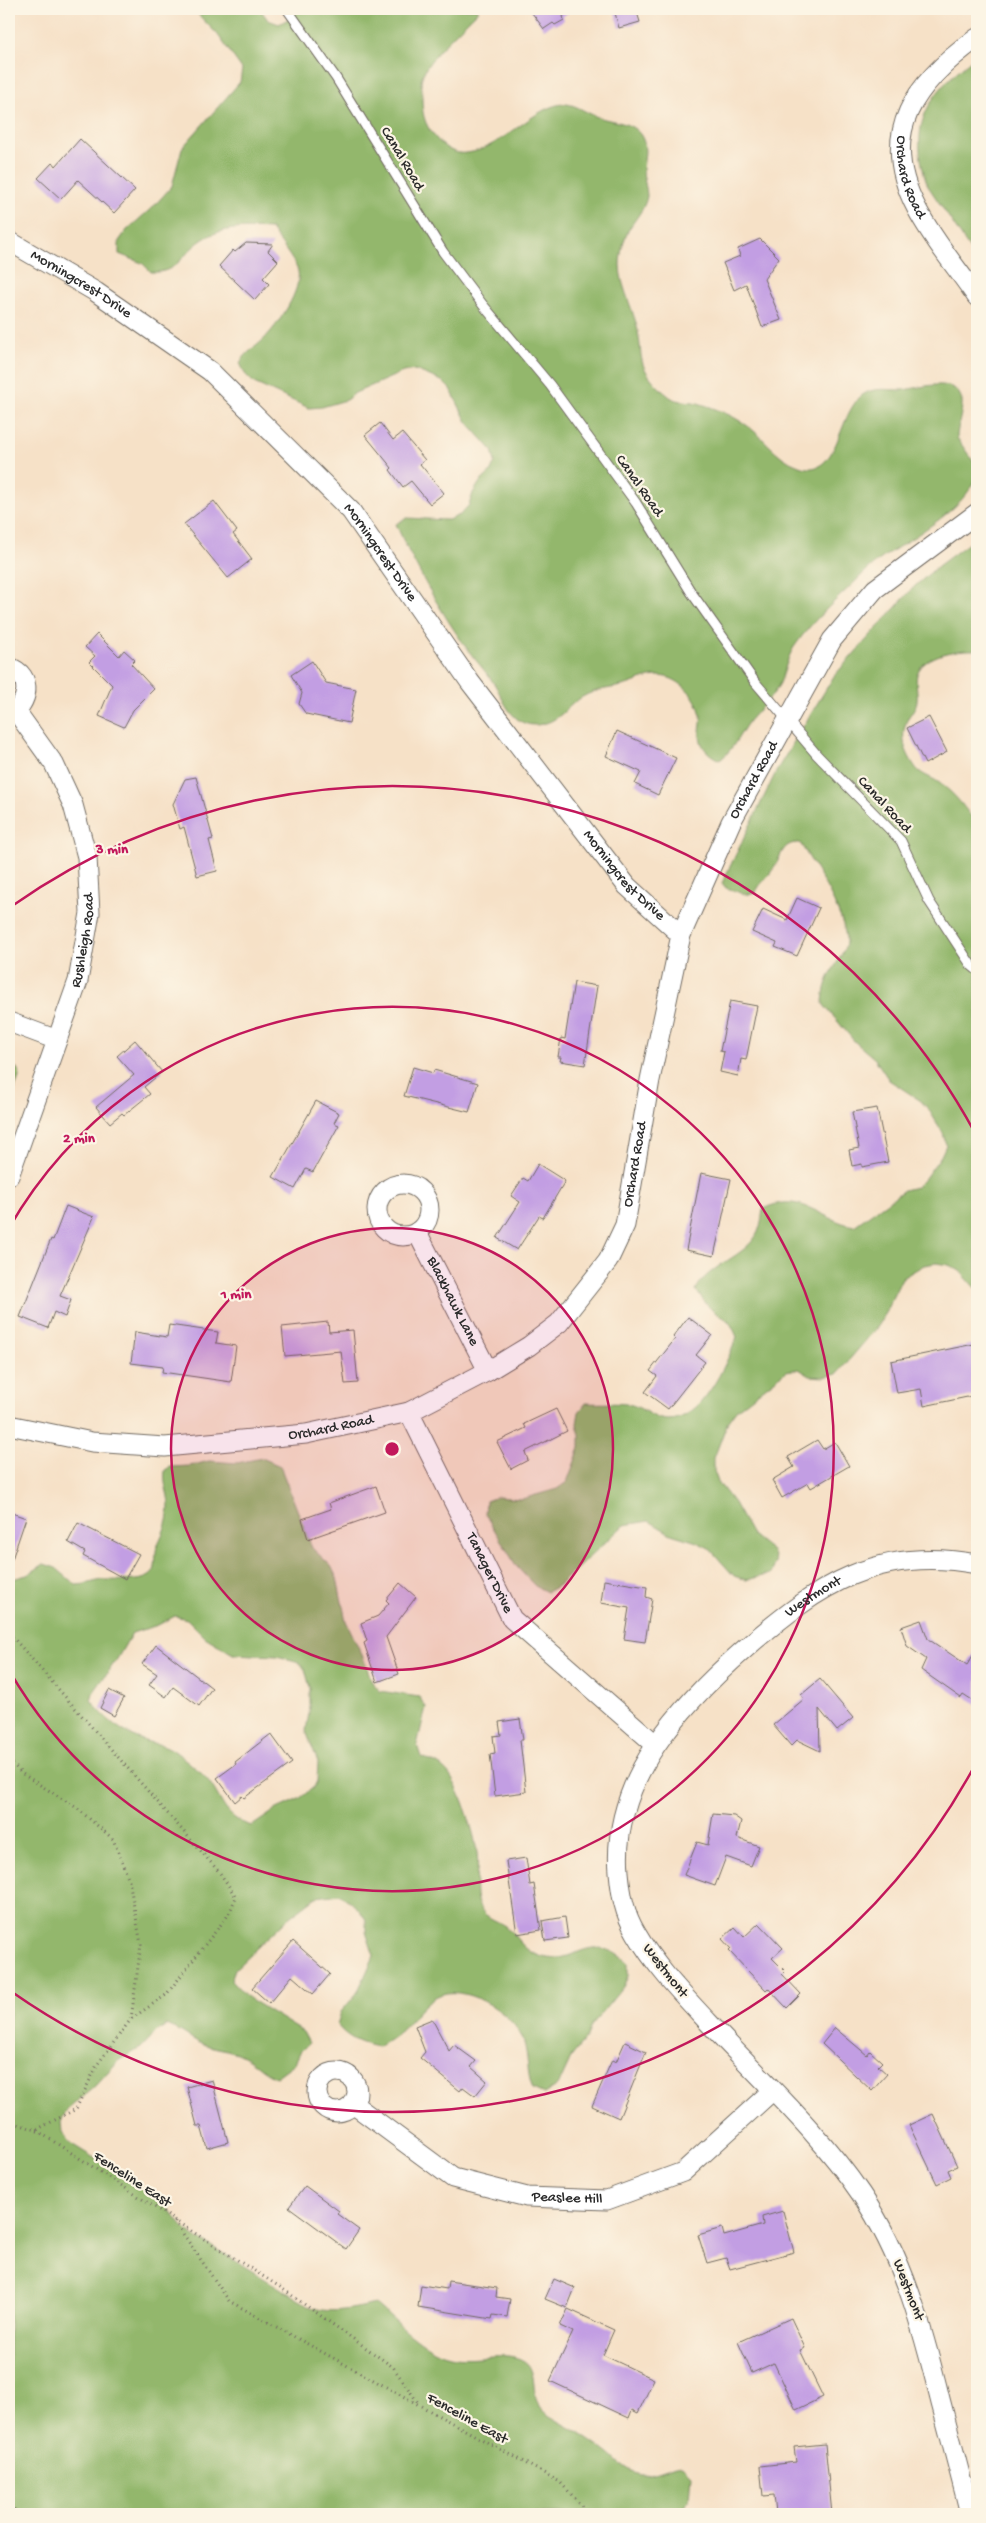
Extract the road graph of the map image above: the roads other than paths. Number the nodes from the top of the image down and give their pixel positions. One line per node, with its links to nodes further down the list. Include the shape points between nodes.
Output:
1 (286, 9): 8 (lane, Canal Road, via 336,78 443,252 550,385 636,503 754,682)
2 (977, 38): 4 (street, Orchard Road, via 932,76 917,94 906,119 900,152 904,179 917,209)
3 (9, 242): 9 (street, Morningcrest Drive, via 96,292 210,371 351,511 470,682 627,886)
4 (977, 297)
5 (977, 513): 8 (street, Orchard Road, via 875,589 832,640)
6 (9, 667): 7 (street, Rushleigh Road, via 18,672 26,685 25,700)
7 (12, 713): 12 (street, Rushleigh Road, via 54,764 73,806 87,858 90,914 78,981)
8 (787, 719): 9 (street, Orchard Road, via 731,822); 10 (lane, Canal Road, via 817,755 901,841 929,901)
9 (681, 936): 15 (street, Orchard Road, via 650,1080 625,1225 608,1261 558,1323 529,1346)
10 (977, 970)
11 (9, 1022): 12 (street)
12 (57, 1040): 13 (street, Rushleigh Road)
13 (9, 1176)
14 (417, 1232): 15 (street, Blackhawk Lane)
15 (488, 1371): 16 (street, Orchard Road)
16 (409, 1412): 17 (street, Orchard Road, via 306,1434 165,1447 92,1442); 19 (street, Tanager Drive, via 512,1618)
17 (9, 1425)
18 (977, 1564): 19 (street, Westmont, via 952,1559 913,1559 872,1566 830,1584 789,1611 707,1682)
19 (655, 1744): 20 (street, Westmont, via 629,1792 621,1824 618,1858 622,1901 635,1932 668,1979)
20 (772, 2091): 21 (street, Peaslee Hill, via 683,2172 607,2200 527,2197 453,2178); 22 (street, Westmont, via 824,2146 862,2195 897,2259 924,2334)
21 (353, 2104)
22 (970, 2514)

